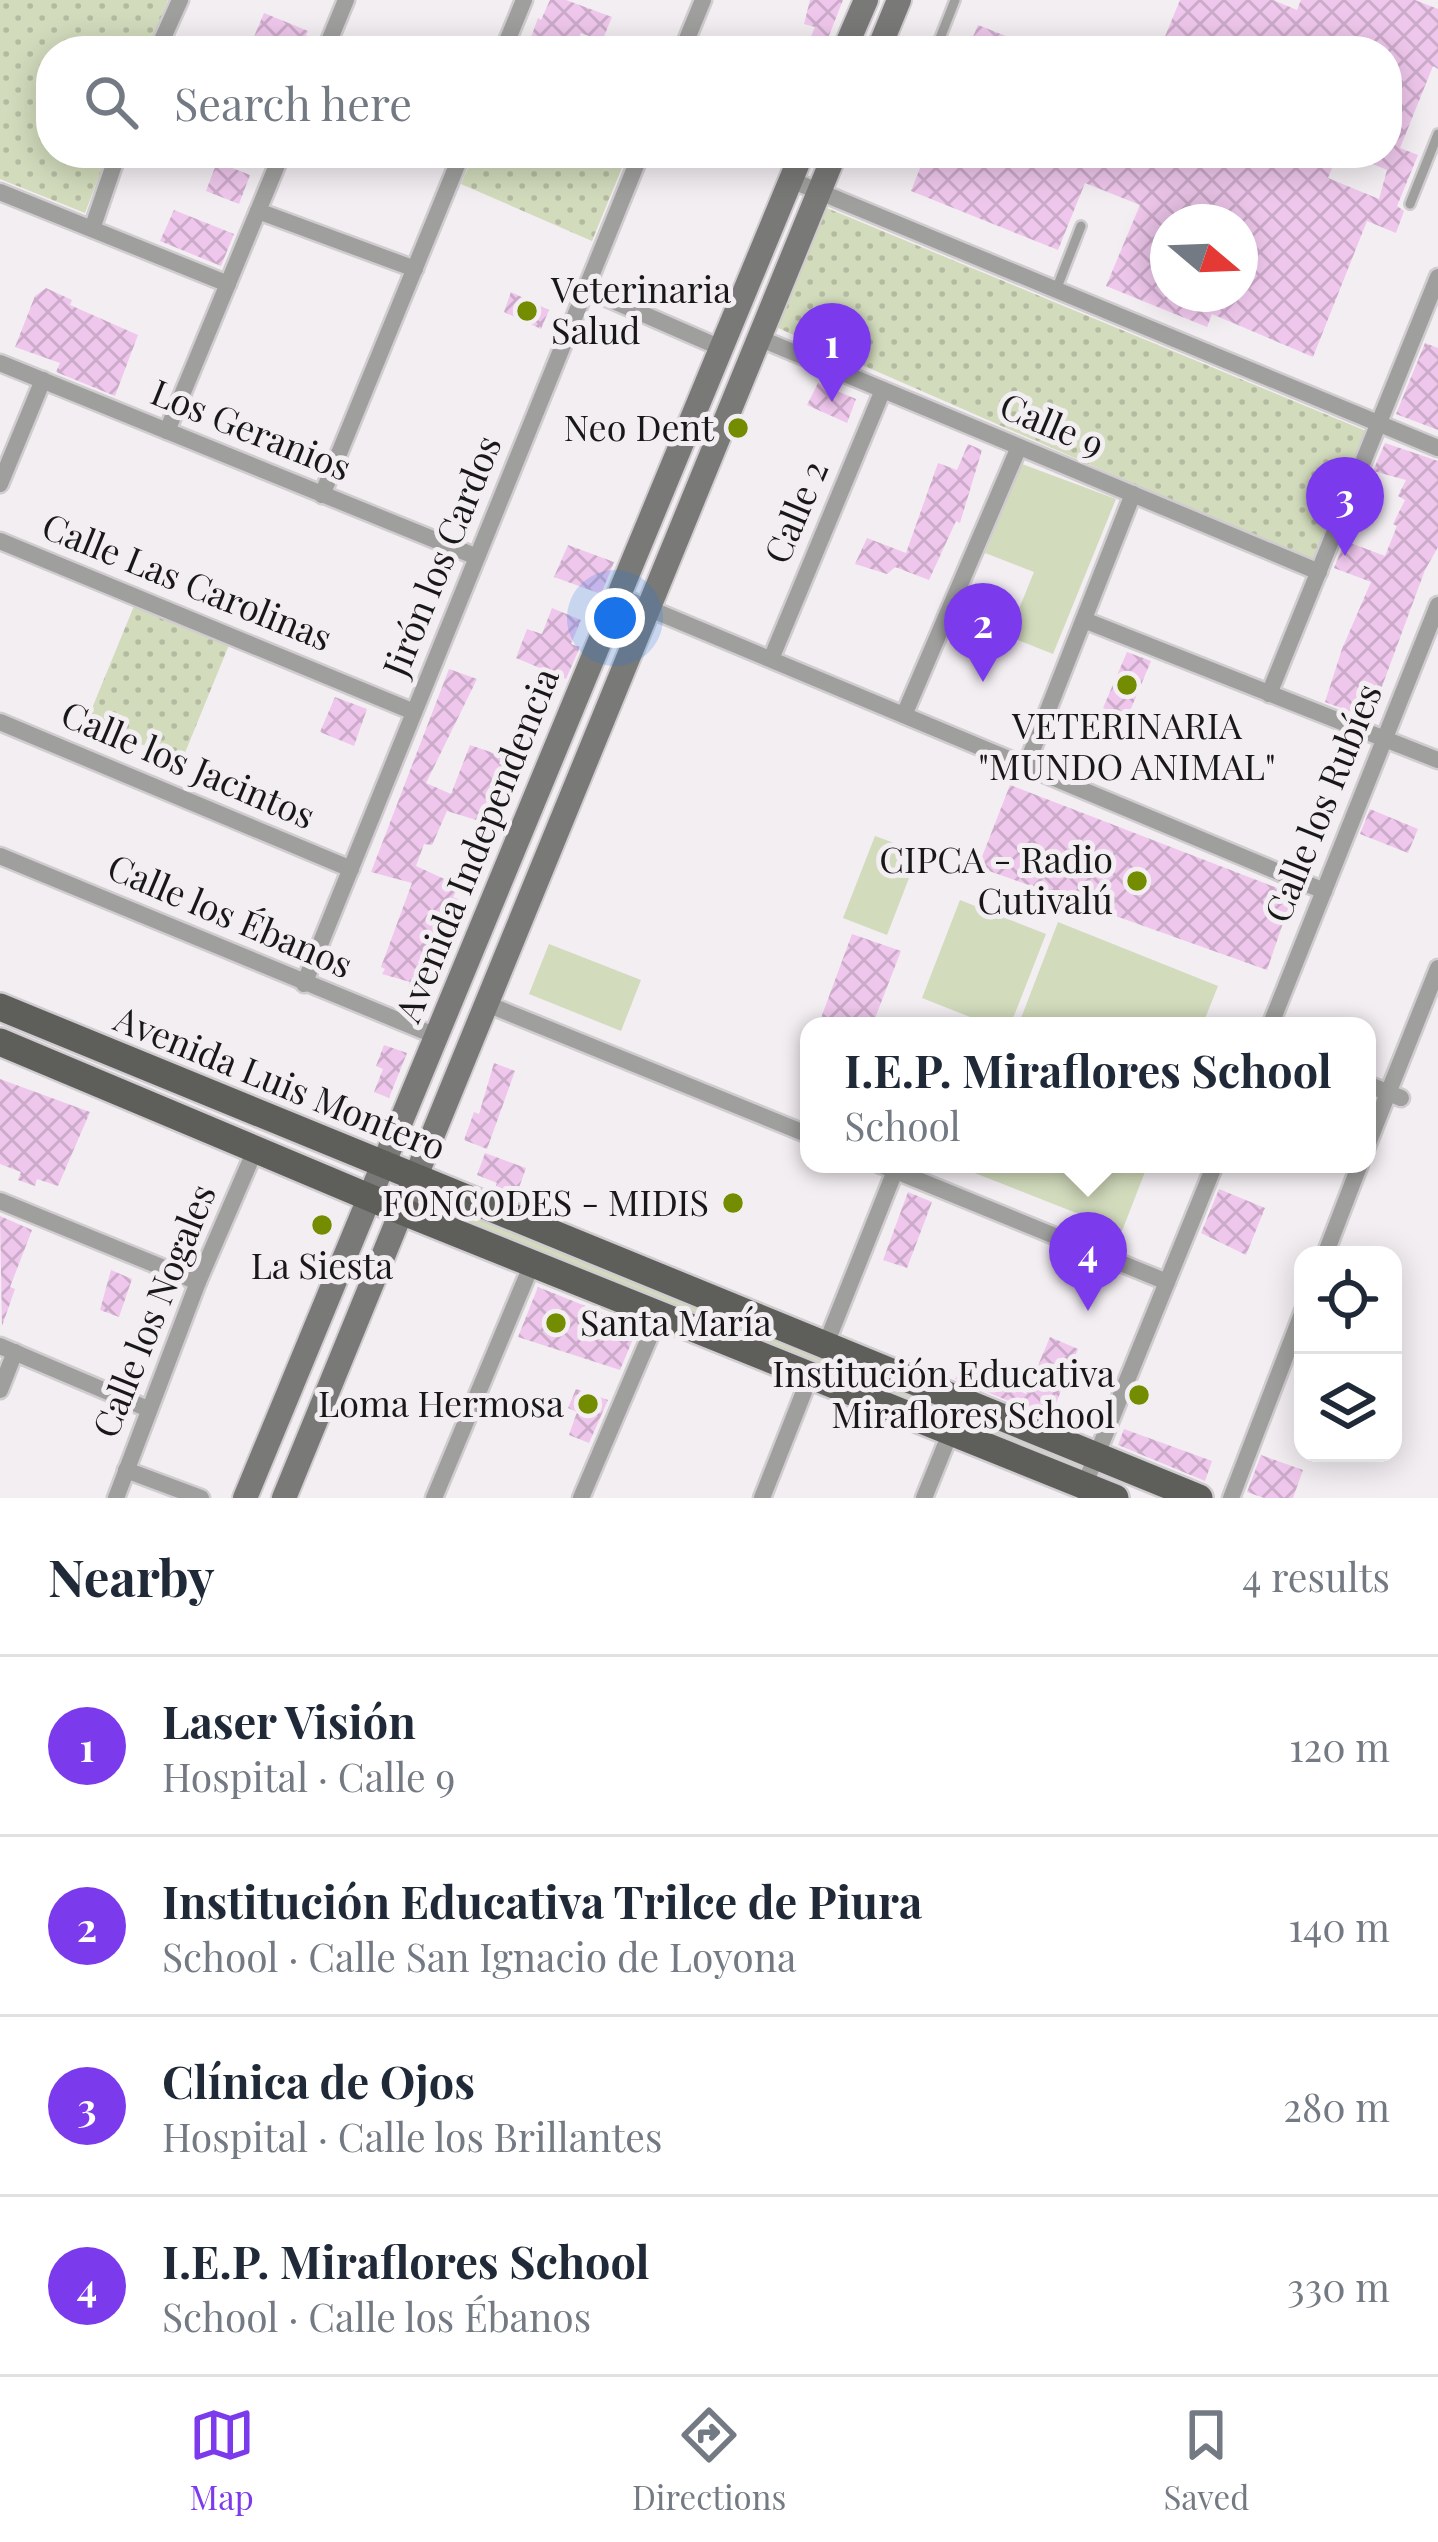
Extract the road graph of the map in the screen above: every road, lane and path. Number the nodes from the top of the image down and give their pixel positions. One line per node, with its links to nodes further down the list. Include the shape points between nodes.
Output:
1 (180, 0): 8 (street)
2 (346, 0): 9 (street)
3 (524, 0): 10 (street)
4 (703, 0): 11 (street)
5 (866, 0): 12 (main road)
6 (899, 0): 13 (main road)
7 (955, 0): 14 (lane)
8 (164, 36)
9 (331, 36)
10 (509, 36)
11 (688, 36)
12 (850, 36)
13 (884, 36)
14 (941, 36)
15 (1438, 134): 25 (lane)
16 (113, 168): 28 (street)
17 (276, 168): 26 (street)
18 (456, 168): 29 (street)
19 (635, 168): 32 (street, Jirón los Cardos)
20 (796, 168): 22 (main road, Avenida Independencia)
21 (829, 168): 23 (main road, Avenida Independencia)
22 (791, 180): 23 (street); 35 (main road, Avenida Independencia)
23 (819, 191): 33 (street); 34 (main road, Avenida Independencia)
24 (0, 192): 28 (street)
25 (1410, 204)
26 (258, 211): 29 (street); 31 (street)
27 (1081, 226): 33 (lane)
28 (92, 229): 31 (street)
29 (415, 269): 45 (street)
30 (1438, 277): 39 (street)
31 (227, 284): 40 (street)
32 (586, 290): 35 (street); 47 (street, Jirón los Cardos)
33 (1056, 290): 39 (street)
34 (759, 338): 38 (street, Calle 9); 51 (main road, Avenida Independencia)
35 (721, 348): 49 (main road, Avenida Independencia)
36 (0, 363): 37 (street, Los Geranios)
37 (43, 380): 40 (street, Los Geranios); 43 (street)
38 (883, 390): 41 (street, Calle 9); 53 (street, Calle 2)
39 (1378, 424): 42 (street); 48 (street)
40 (167, 431): 45 (street, Los Geranios)
41 (1019, 447): 44 (street, Calle 9); 56 (street)
42 (1438, 448)
43 (0, 484)
44 (1133, 494): 48 (street, Calle 9); 52 (street)
45 (322, 495): 47 (street, Los Geranios)
46 (0, 541): 55 (street, Calle Las Carolinas)
47 (477, 556): 55 (street, Jirón los Cardos)
48 (1319, 572): 54 (street)
49 (619, 596): 51 (street); 69 (main road, Avenida Independencia)
50 (1438, 604): 58 (street, Calle los Rubíes)
51 (646, 608): 53 (street); 66 (main road, Avenida Independencia)
52 (1084, 620): 54 (street); 60 (street)
53 (771, 659): 56 (street)
54 (1269, 694): 58 (street)
55 (415, 712): 62 (street, Jirón los Cardos)
56 (904, 715): 60 (street)
57 (0, 722): 62 (street, Calle los Jacintos)
58 (1384, 739): 59 (street); 63 (street, Calle los Rubíes)
59 (1438, 760)
60 (1026, 766): 63 (street)
61 (0, 856): 65 (street, Calle los Ébanos)
62 (351, 869): 65 (street, Jirón los Cardos)
63 (1324, 891): 68 (street, Calle los Rubíes)
64 (1438, 968): 72 (street)
65 (304, 984): 69 (street, Calle los Ébanos)
66 (487, 1004): 74 (street); 81 (main road, Avenida Independencia)
67 (0, 1007): 76 (main road, Avenida Luis Montero)
68 (1274, 1017)
69 (436, 1036): 76 (main road, Avenida Independencia)
70 (0, 1042): 75 (main road, Avenida Luis Montero)
71 (1376, 1088): 72 (street)
72 (1394, 1095): 73 (street)
73 (1376, 1129)
74 (800, 1132)
75 (256, 1148): 82 (main road, Avenida Luis Montero); 87 (street, Calle los Nogales)
76 (385, 1166): 81 (main road, Avenida Luis Montero); 82 (main road, Avenida Independencia)
77 (885, 1173): 91 (street)
78 (902, 1173): 88 (street)
79 (1211, 1173): 88 (street)
80 (1357, 1173): 85 (street)
81 (417, 1179): 84 (main road, Avenida Independencia); 91 (main road, Avenida Luis Montero)
82 (372, 1198): 84 (main road, Avenida Luis Montero); 102 (main road, Avenida Independencia)
83 (0, 1201): 87 (street)
84 (404, 1212): 86 (main road, Avenida Luis Montero); 103 (main road, Avenida Independencia)
85 (1328, 1246)
86 (532, 1264): 89 (main road, Avenida Luis Montero); 104 (street)
87 (198, 1282): 95 (street, Calle los Nogales)
88 (1167, 1282): 97 (street)
89 (659, 1315): 93 (main road, Avenida Luis Montero); 105 (street)
90 (1294, 1334): 110 (street)
91 (826, 1344): 97 (main road, Avenida Luis Montero)
92 (7, 1349): 94 (street); 95 (street)
93 (811, 1374): 96 (main road, Avenida Luis Montero); 106 (street)
94 (0, 1390)
95 (148, 1408): 98 (street, Calle los Nogales)
96 (951, 1431): 99 (main road, Avenida Luis Montero); 107 (street)
97 (1098, 1456): 99 (street); 109 (main road, Avenida Luis Montero)
98 (126, 1470): 100 (street, Calle los Nogales); 101 (street)
99 (1082, 1492): 108 (main road, Avenida Luis Montero)
100 (116, 1498)
101 (201, 1498)
102 (245, 1498)
103 (284, 1498)
104 (434, 1498)
105 (581, 1498)
106 (762, 1498)
107 (924, 1498)
108 (1114, 1498)
109 (1199, 1498)
110 (1231, 1498)

